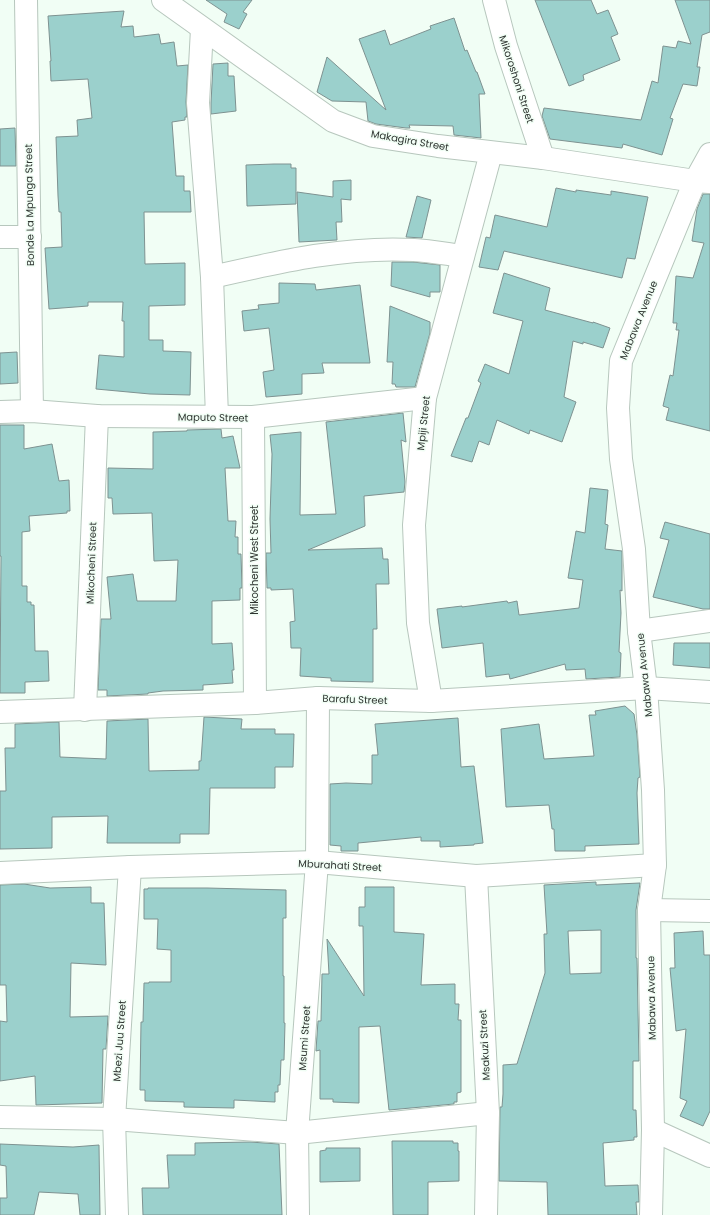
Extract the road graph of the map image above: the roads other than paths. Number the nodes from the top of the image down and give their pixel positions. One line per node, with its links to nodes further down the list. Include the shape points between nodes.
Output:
1 (26, 0): 10 (street, Bonde La Mpunga Street)
2 (163, 0): 4 (street, Makagira Street)
3 (494, 0): 7 (street, Mikoroshoni Street, via 506,46)
4 (202, 29): 5 (street, Makagira Street, via 333,121 373,136); 12 (street, via 198,103)
5 (491, 153): 7 (street, Makagira Street); 11 (street, Mpiji Street)
6 (710, 154): 8 (street, Mabawa Avenue)
7 (543, 158): 8 (street, Makagira Street)
8 (702, 181): 20 (street, Mabawa Avenue, via 621,361 618,408 621,458 634,549)
9 (0, 237): 10 (street)
10 (30, 237): 14 (street, Bonde La Mpunga Street)
11 (463, 256): 12 (street, via 414,250 363,250 281,261); 13 (street, Mpiji Street)
12 (212, 277): 17 (street)
13 (424, 398): 18 (street, Maputo Street); 24 (street, Mpiji Street, via 414,525 418,623)
14 (32, 411): 15 (street, Maputo Street); 16 (street, Maputo Street)
15 (0, 412)
16 (97, 416): 17 (street, Maputo Street); 26 (street, Mikocheni Street)
17 (217, 417): 18 (street, Maputo Street)
18 (253, 418): 25 (street, Mikocheni West Street)
19 (710, 621): 20 (street)
20 (639, 631): 21 (street, Mabawa Avenue)
21 (646, 688): 22 (street, Barafu Street); 24 (street, Barafu Street); 29 (street, Mabawa Avenue)
22 (710, 692)
23 (318, 698): 24 (street, Barafu Street); 25 (street, Barafu Street); 28 (street, Msumi Street)
24 (431, 701)
25 (255, 702): 26 (street, Barafu Street)
26 (85, 710): 27 (street, Barafu Street)
27 (0, 712)
28 (317, 862): 30 (street, Mburahati Street); 32 (street, Mburahati Street); 39 (street, Msumi Street)
29 (655, 865): 32 (street, Mburahati Street); 33 (street, Mabawa Avenue)
30 (130, 867): 31 (street, Mburahati Street); 37 (street, Mbezi Juu Street)
31 (0, 873)
32 (476, 876): 35 (street, Msakuzi Street)
33 (649, 910): 34 (street); 38 (street, Mabawa Avenue)
34 (710, 911)
35 (488, 1113): 39 (street); 43 (street, Msakuzi Street)
36 (0, 1117): 37 (street)
37 (114, 1119): 39 (street); 41 (street, Mbezi Juu Street)
38 (652, 1130): 40 (street); 44 (street, Mabawa Avenue)
39 (297, 1133): 42 (street, Msumi Street)
40 (710, 1156)
41 (117, 1215)
42 (298, 1215)
43 (486, 1215)
44 (651, 1215)

